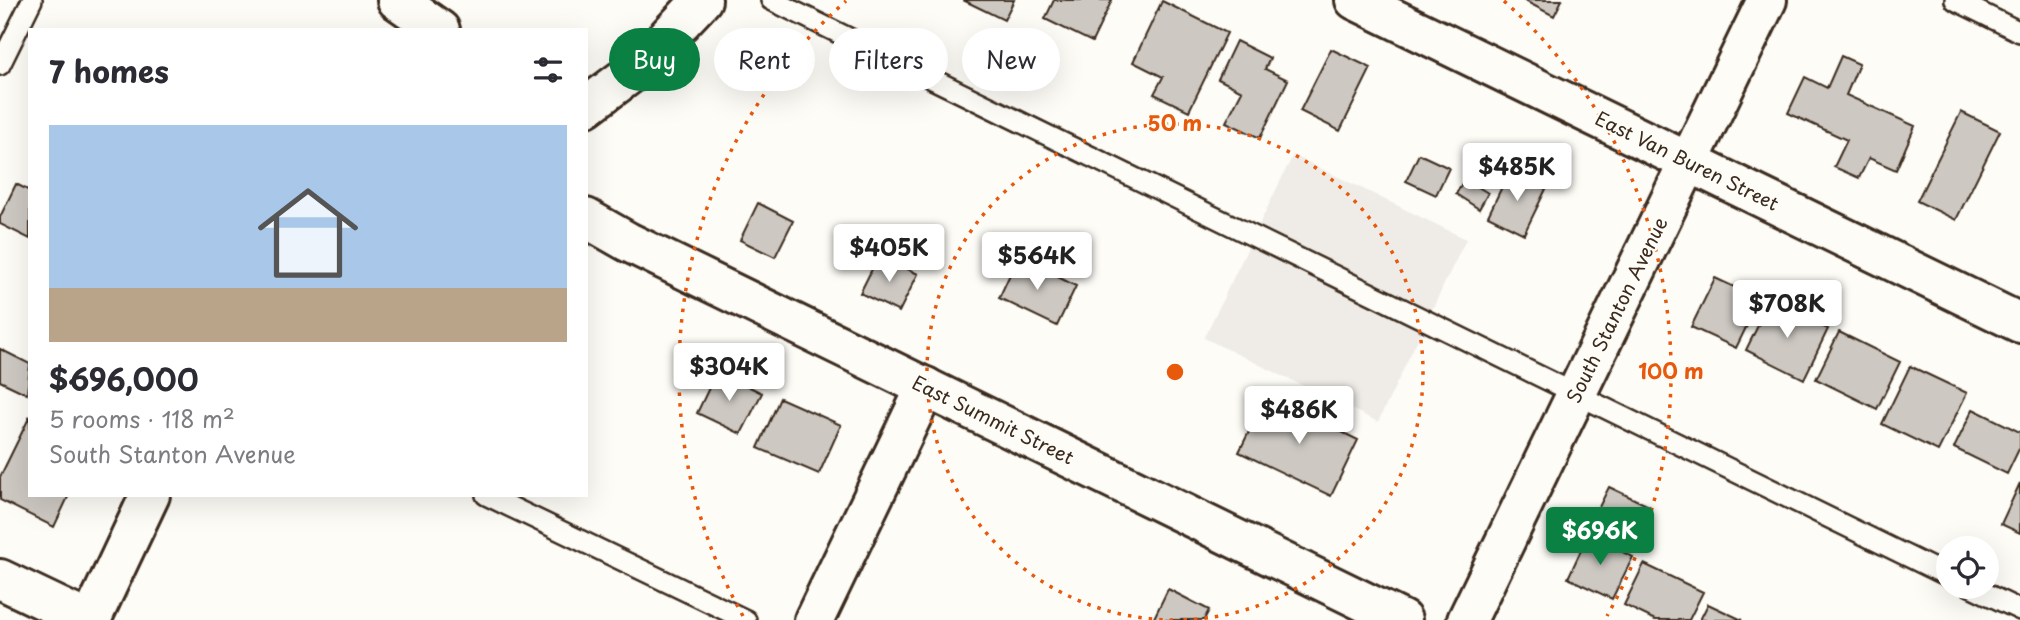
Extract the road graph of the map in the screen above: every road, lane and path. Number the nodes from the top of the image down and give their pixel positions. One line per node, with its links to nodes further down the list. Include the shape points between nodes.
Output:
1 (32, 0): 10 (lane)
2 (397, 0): 8 (street)
3 (702, 0): 11 (street, via 638,68)
4 (771, 0): 16 (lane)
5 (1355, 0): 12 (street, East Van Buren Street)
6 (1767, 0): 12 (street, South Stanton Avenue)
7 (1955, 0): 9 (lane)
8 (437, 28)
9 (2020, 32)
10 (0, 65)
11 (588, 106)
12 (1689, 162): 14 (street, East Van Buren Street); 16 (street, South Stanton Avenue)
13 (588, 219): 15 (street, East Summit Street)
14 (2020, 323)
15 (926, 387): 25 (street); 26 (street, East Summit Street)
16 (1576, 396): 19 (lane); 27 (street, South Stanton Avenue)
17 (149, 497): 23 (street)
18 (490, 497): 24 (lane)
19 (1936, 570)
20 (0, 579): 23 (street)
21 (1997, 599): 22 (lane)
22 (2020, 610)
23 (88, 620)
24 (746, 620)
25 (814, 620)
26 (1402, 620)
27 (1467, 620)

